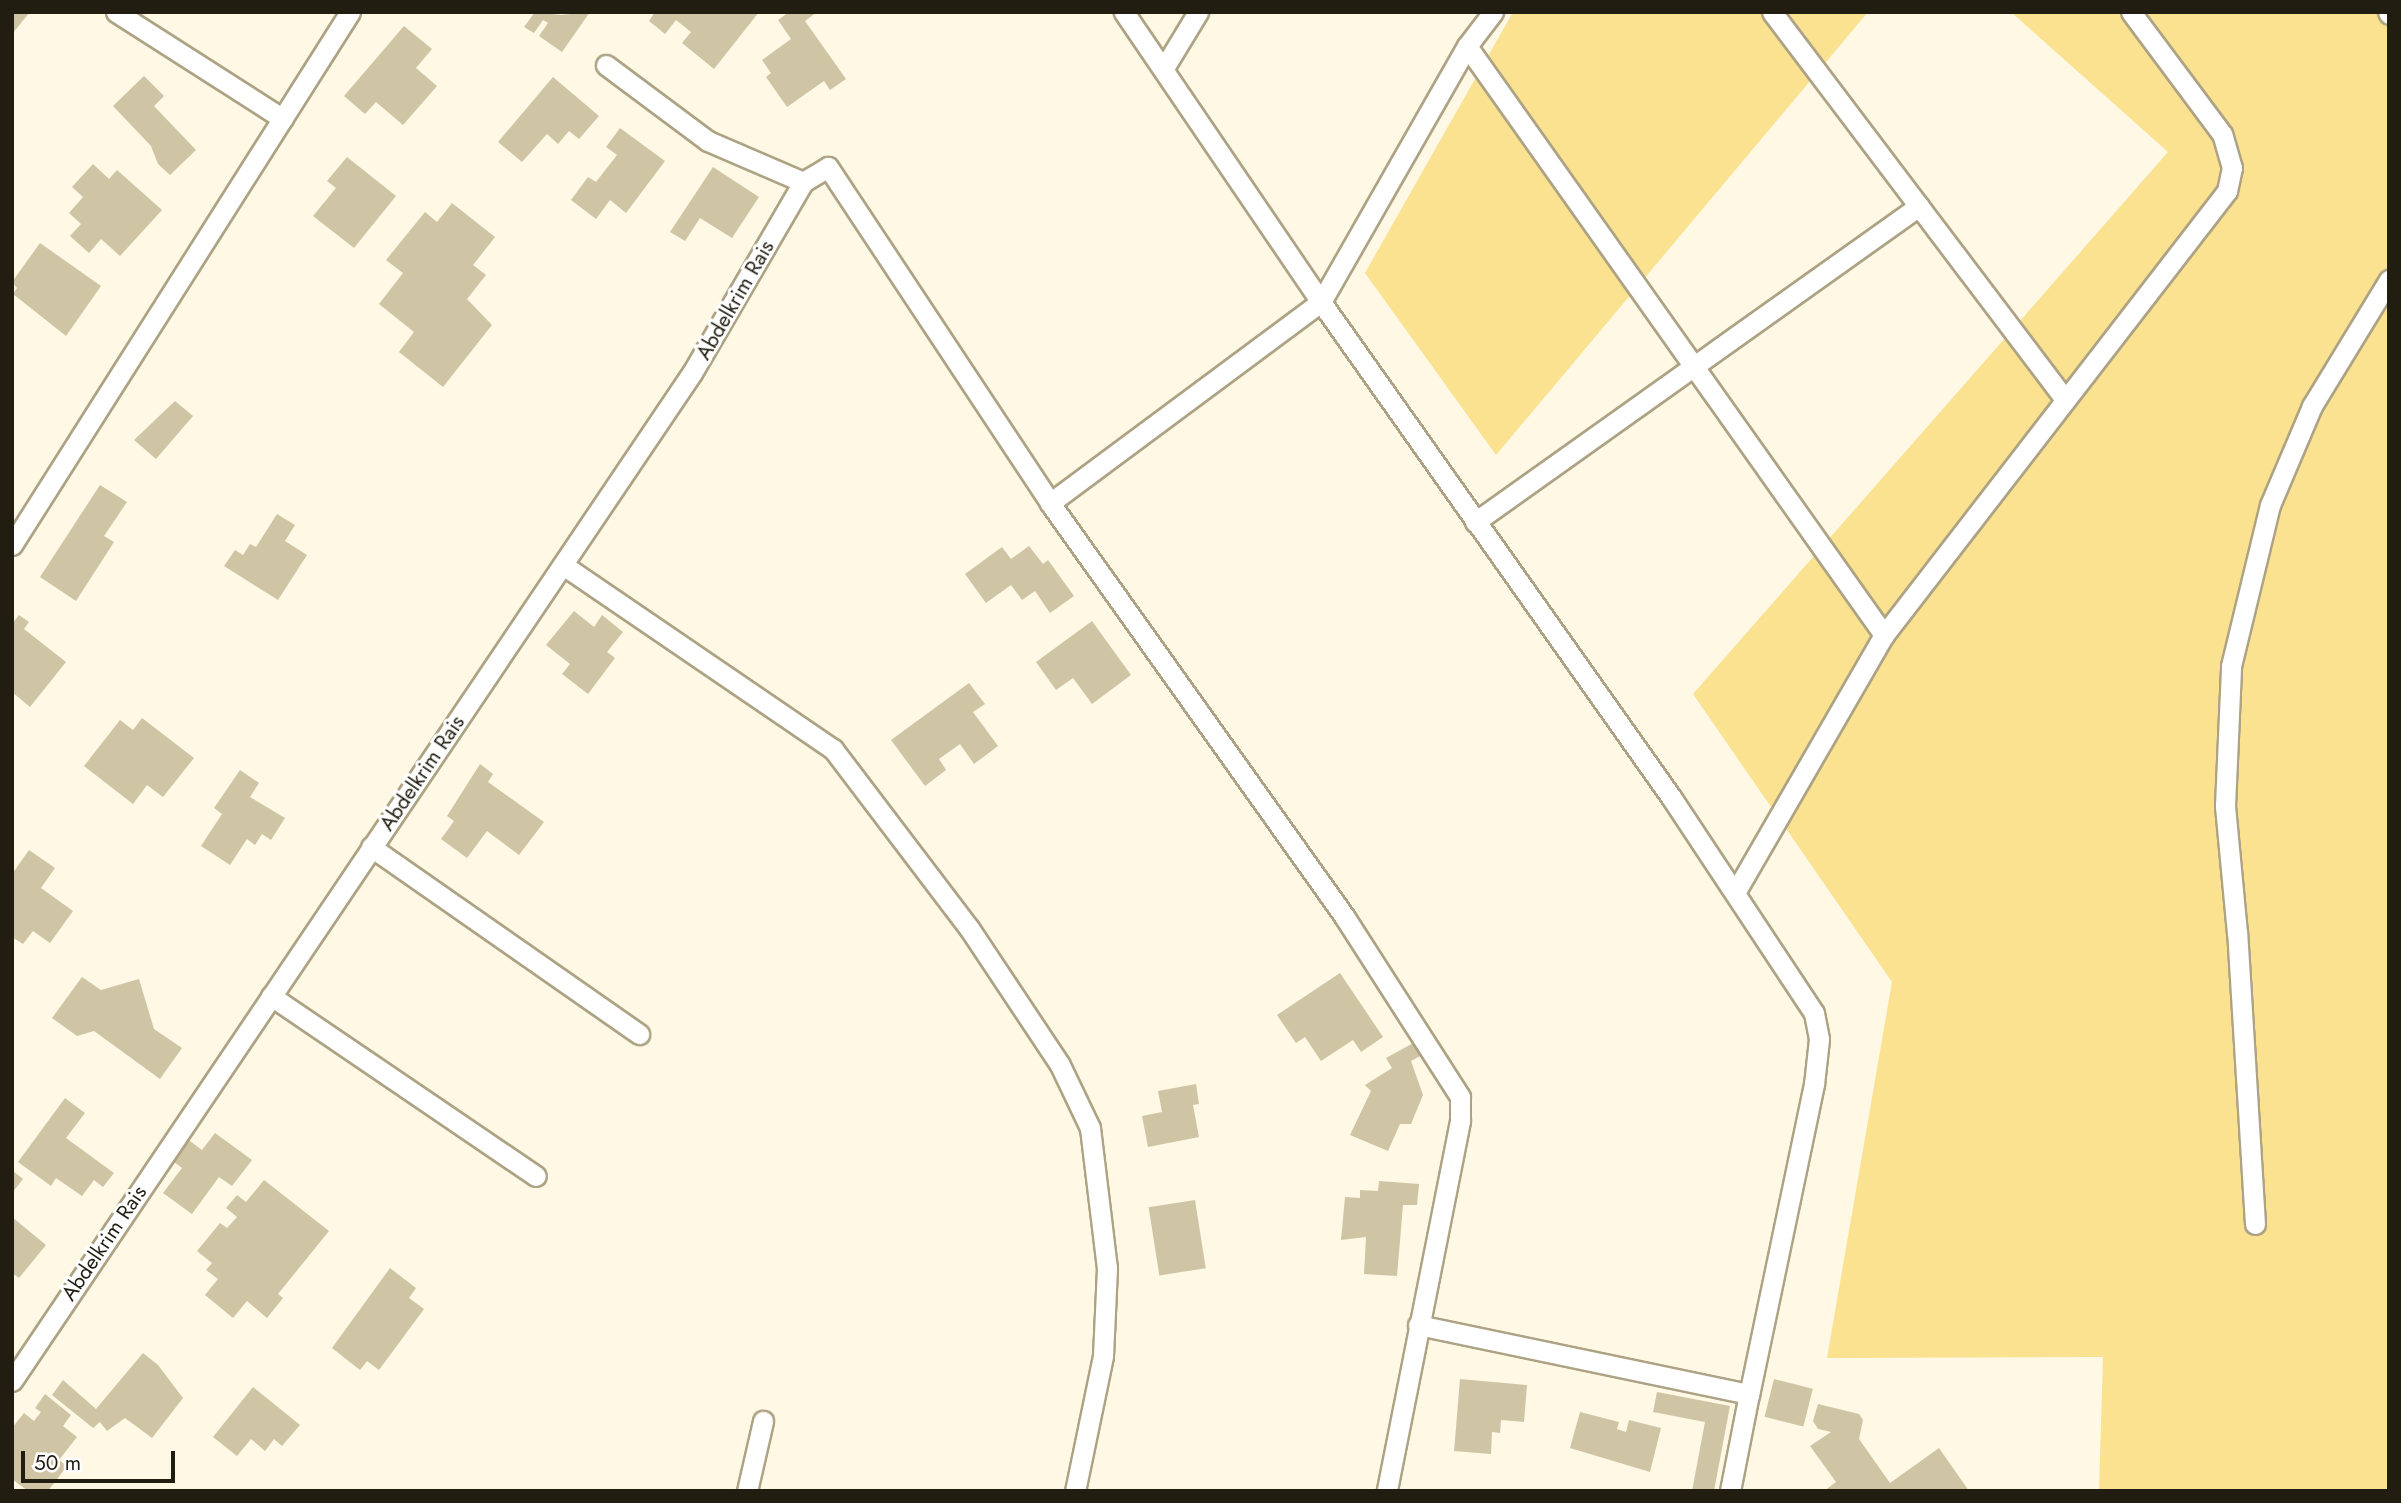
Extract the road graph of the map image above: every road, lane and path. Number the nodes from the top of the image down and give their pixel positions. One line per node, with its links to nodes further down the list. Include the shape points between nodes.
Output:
1 (116, 12): 11 (street)
2 (350, 12): 11 (street)
3 (1124, 12): 10 (street)
4 (1198, 12): 10 (street)
5 (1493, 12): 8 (street)
6 (1772, 12): 13 (street)
7 (2131, 12): 17 (street, via 2222,134 2232,169 2227,191)
8 (1467, 46): 15 (street); 16 (street)
9 (606, 65): 12 (street, via 708,141)
10 (1164, 68): 15 (street)
11 (283, 119): 20 (street)
12 (803, 182): 18 (street, Abdelkrim Rais, via 828,167); 21 (street, Abdelkrim Rais, via 692,373)
13 (1919, 206): 16 (street); 17 (street)
14 (2389, 279): 28 (street, via 2312,407 2270,505 2231,666 2225,806 2238,933)
15 (1321, 302): 18 (street); 19 (street)
16 (1694, 366): 19 (street); 22 (street)
17 (2065, 400): 22 (street)
18 (1050, 503): 29 (street, via 1344,916 1460,1097 1460,1121)
19 (1475, 522): 24 (street)
20 (12, 545)
21 (563, 565): 23 (street, Abdelkrim Rais); 34 (street, via 833,749 969,928 1060,1065 1090,1128 1107,1268 1103,1356)
22 (1884, 635): 24 (street)
23 (371, 847): 25 (street, Abdelkrim Rais); 26 (street)
24 (1735, 891): 31 (street, via 1809,999 1819,1039 1814,1084)
25 (271, 996): 27 (street); 30 (street, Abdelkrim Rais)
26 (639, 1034)
27 (536, 1176)
28 (2255, 1224)
29 (1418, 1325): 31 (street); 35 (street)
30 (12, 1381)
31 (1749, 1394): 36 (street)
32 (763, 1421): 33 (street)
33 (747, 1491)
34 (1075, 1491)
35 (1387, 1491)
36 (1730, 1491)

